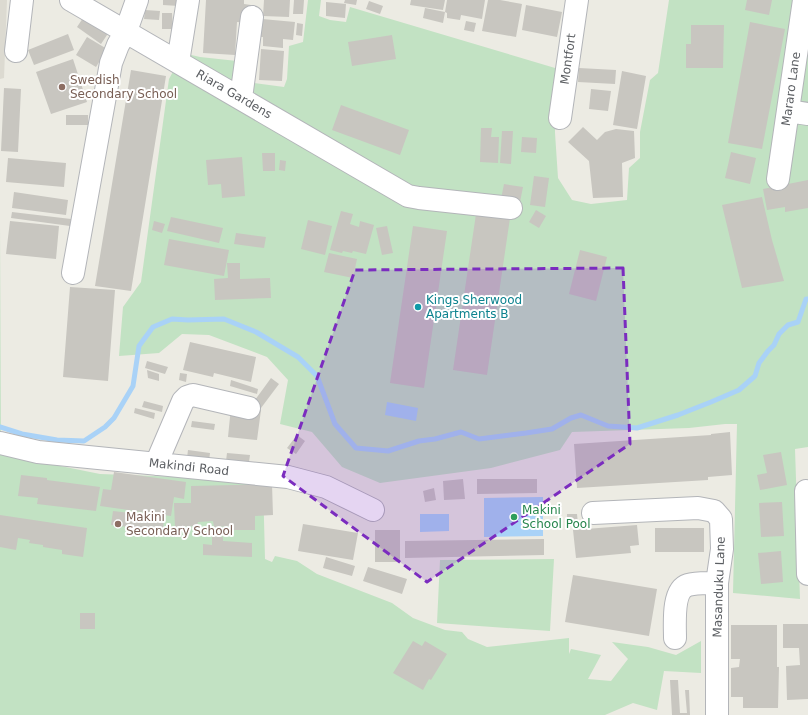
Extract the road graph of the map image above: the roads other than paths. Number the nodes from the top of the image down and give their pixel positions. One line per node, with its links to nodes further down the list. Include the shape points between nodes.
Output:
1 (22, 0): 9 (street)
2 (71, 0): 8 (street, Riara Gardens)
3 (137, 0): 8 (street)
4 (188, 0): 10 (street)
5 (577, 0): 13 (street, Montfort)
6 (805, 2): 12 (street, Mararo Lane)
7 (252, 17): 11 (street)
8 (126, 31): 10 (street, Riara Gardens); 16 (street, via 111,63)
9 (16, 51)
10 (178, 62): 11 (street, Riara Gardens)
11 (241, 98): 15 (street, Riara Gardens, via 408,196)
12 (798, 113): 14 (street, Mararo Lane)
13 (560, 118)
14 (778, 179)
15 (511, 208)
16 (73, 273)
17 (249, 408): 19 (street, via 193,395 187,397)
18 (0, 443): 19 (street, Makindi Road, via 38,452)
19 (156, 464): 21 (street, Makindi Road, via 288,477 326,487)
20 (806, 491): 23 (street)
21 (372, 510)
22 (593, 513): 24 (street, Masanduku Lane, via 698,508 714,511 721,519 722,549)
23 (808, 574)
24 (717, 583): 25 (street, via 687,585 681,591 675,607); 26 (street, Masanduku Lane)
25 (675, 638)
26 (718, 715)

